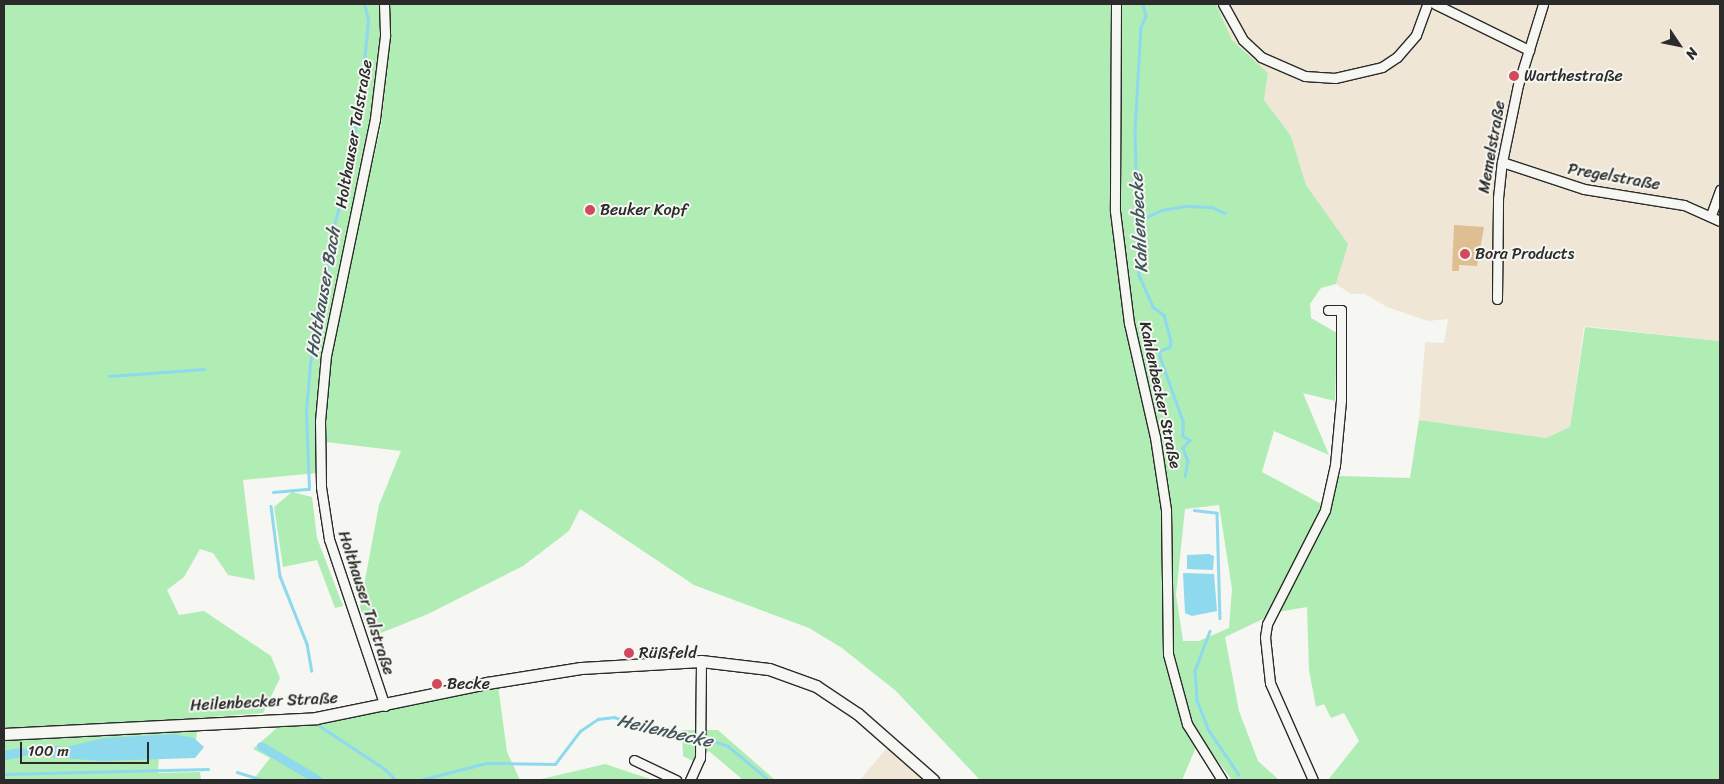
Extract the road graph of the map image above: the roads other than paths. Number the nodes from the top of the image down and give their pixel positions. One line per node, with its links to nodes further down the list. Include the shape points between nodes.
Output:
1 (384, 4): 15 (street, Holthauser Talstraße, via 385,36 377,104 324,364 320,430 329,539)
2 (1116, 4): 21 (street, Kahlenbecker Straße, via 1115,211 1129,323 1155,437 1166,510 1168,654 1188,724)
3 (1223, 4): 4 (street, via 1243,40 1272,65 1305,76 1335,78 1382,67 1397,57 1416,35)
4 (1427, 4)
5 (1435, 4): 7 (street)
6 (1543, 4): 7 (street, Memelstraße)
7 (1530, 50): 8 (street, Memelstraße)
8 (1502, 162): 10 (street, Pregelstraße, via 1584,189 1652,198); 12 (street, Memelstraße, via 1498,198)
9 (1720, 190): 10 (street)
10 (1712, 215): 11 (street, Pregelstraße)
11 (1720, 220)
12 (1497, 299)
13 (1328, 310): 22 (street, via 1341,310 1342,400 1335,465 1324,510 1267,624 1265,637 1270,683)
14 (701, 661): 15 (main road, Heilenbecker Straße, via 581,668 487,683); 19 (street, via 700,758); 20 (main road, Heilenbecker Straße, via 768,669 816,686 858,714)
15 (385, 706): 16 (main road, Heilenbecker Straße, via 316,718)
16 (4, 734)
17 (634, 760): 18 (street)
18 (676, 780)
19 (690, 780)
20 (932, 780)
21 (1222, 780)
22 (1313, 780)

